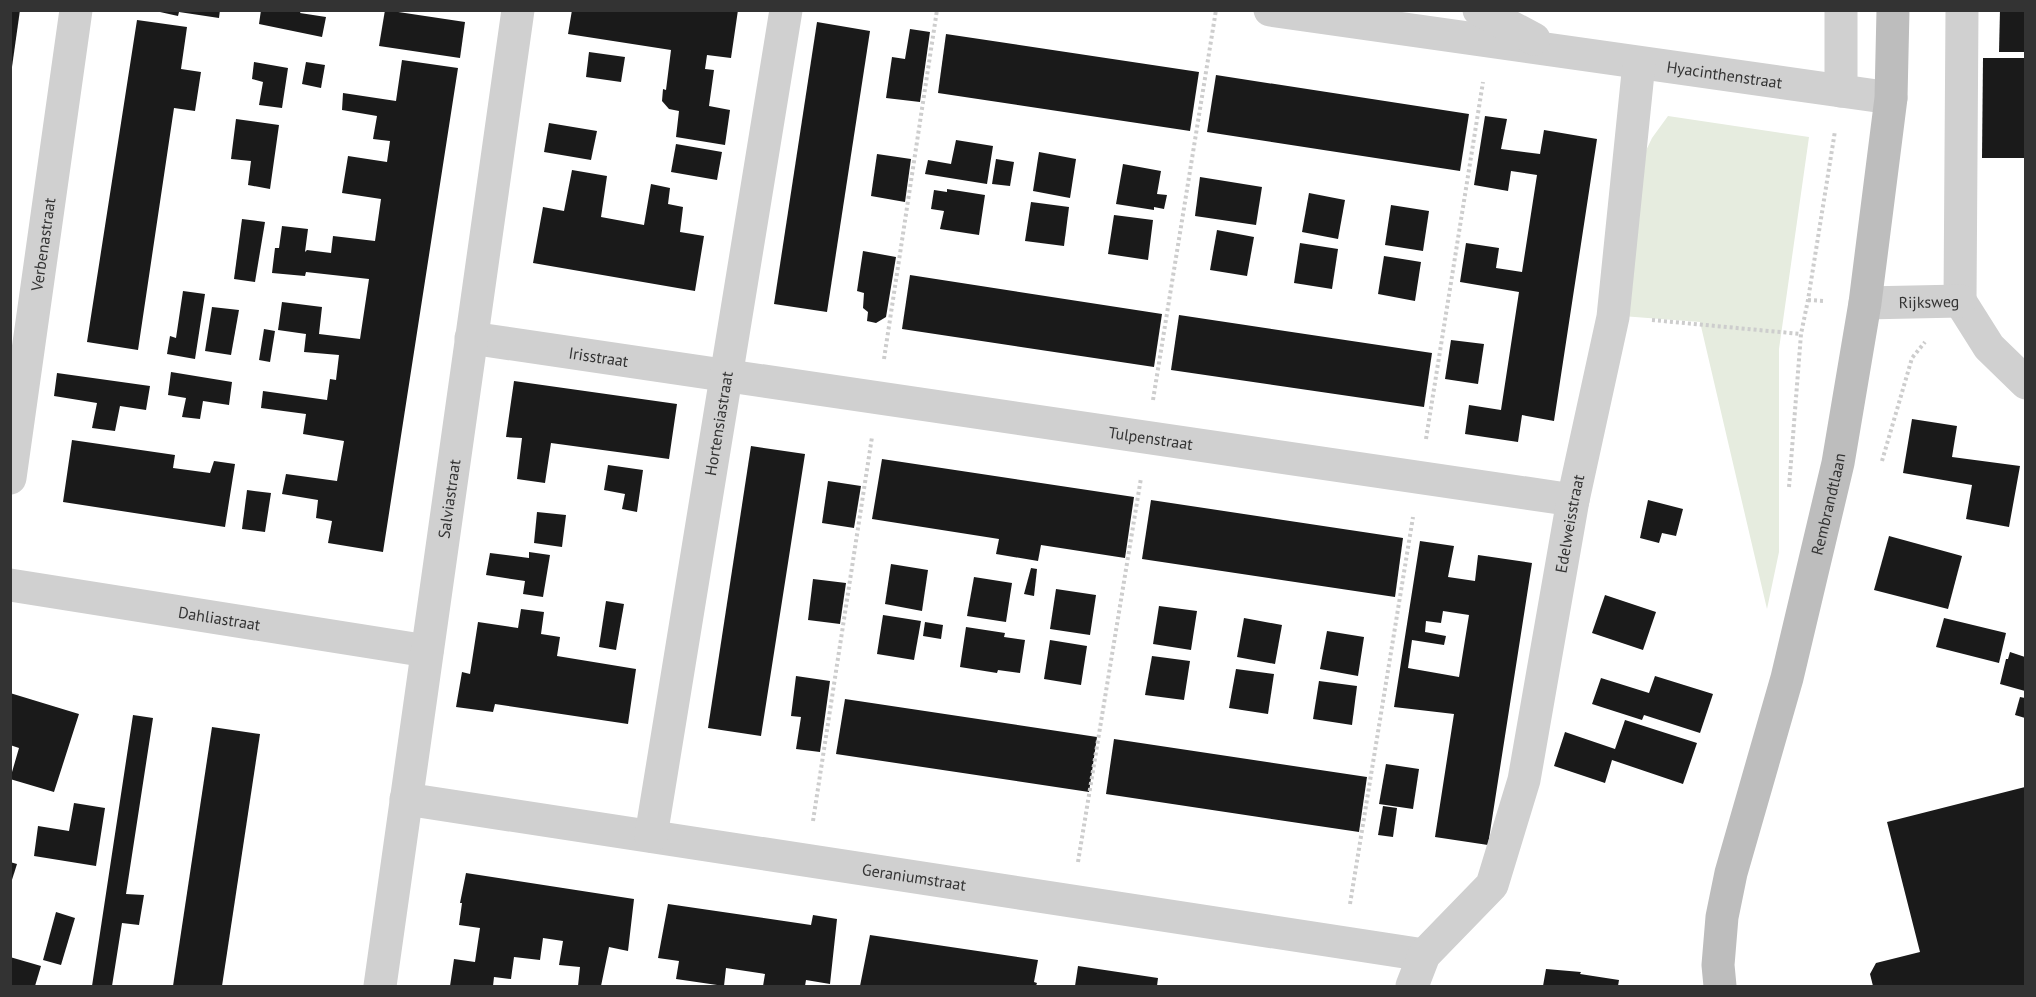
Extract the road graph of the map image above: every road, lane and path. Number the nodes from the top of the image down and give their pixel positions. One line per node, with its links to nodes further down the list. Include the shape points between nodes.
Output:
1 (76, 10): 21 (street, Verbenastraat)
2 (518, 10): 18 (street, Salviastraat)
3 (786, 10): 19 (street, Hortensiastraat)
4 (1270, 10): 9 (street, Hyacinthenstraat)
5 (1479, 10): 9 (street, Hyacinthenstraat)
6 (1841, 10): 11 (street)
7 (1893, 10): 12 (main road, Rembrandtlaan)
8 (1962, 10): 14 (street)
9 (1557, 51): 10 (street, Hyacinthenstraat)
10 (1639, 63): 11 (street, Hyacinthenstraat); 16 (street, Edelweisstraat)
11 (1841, 92): 12 (street, Hyacinthenstraat); 13 (path)
12 (1891, 98): 15 (main road, Rembrandtlaan)
13 (1808, 300)
14 (1960, 301): 15 (street, Rijksweg); 20 (street, Rijksweg, via 1989,347)
15 (1865, 303): 30 (main road, Rembrandtlaan, via 1838,463 1787,678 1731,873 1722,917)
16 (1613, 317): 17 (path); 22 (street, Edelweisstraat)
17 (1801, 334)
18 (471, 338): 19 (street, Irisstraat); 24 (street, Salviastraat)
19 (727, 374): 22 (street, Tulpenstraat); 26 (street, Hortensiastraat)
20 (2025, 383)
21 (10, 478)
22 (1573, 500): 27 (street, Edelweisstraat, via 1524,780 1492,885)
23 (10, 585): 24 (street, Dahliastraat)
24 (427, 651): 25 (street, Salviastraat)
25 (406, 799): 26 (street, Geraniumstraat); 28 (street, Salviastraat)
26 (651, 836): 27 (street, Geraniumstraat)
27 (1424, 955): 29 (street)
28 (380, 987)
29 (1412, 987)
30 (1720, 987)

